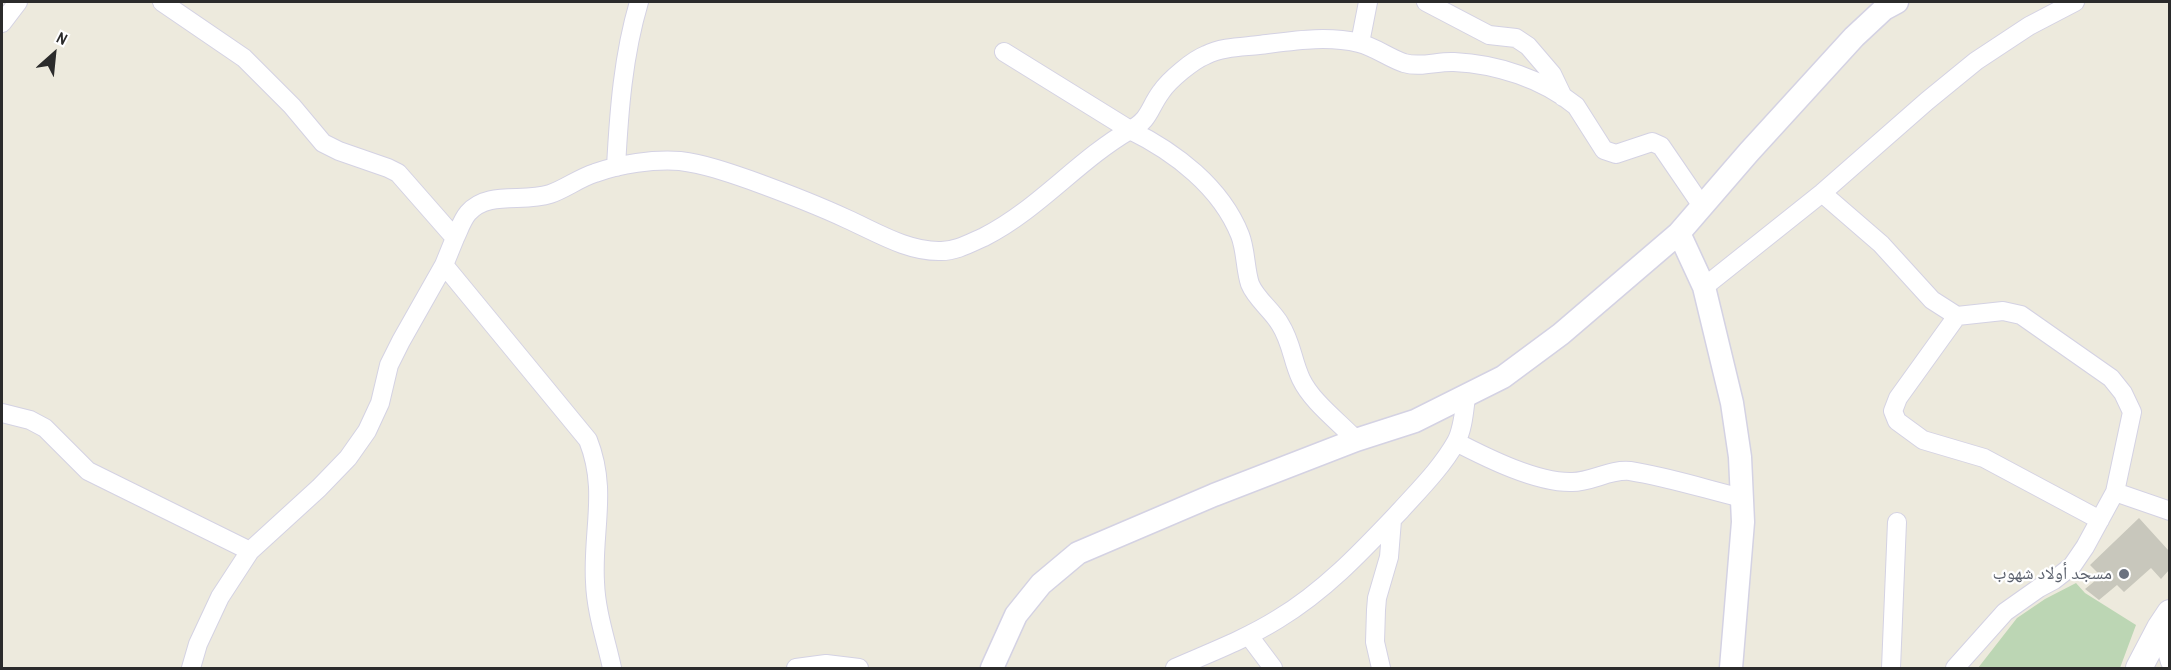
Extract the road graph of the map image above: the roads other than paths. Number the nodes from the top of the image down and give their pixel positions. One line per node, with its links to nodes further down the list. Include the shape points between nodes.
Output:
1 (18, 2): 8 (street)
2 (162, 2): 17 (street, via 244,58 323,143 398,173)
3 (639, 2): 13 (street, via 621,85)
4 (1368, 2): 9 (street)
5 (1425, 2): 11 (street, via 1489,35 1516,38 1528,46 1552,74)
6 (2075, 2): 14 (street, via 1976,61)
7 (1886, 4): 15 (street)
8 (2, 23)
9 (1360, 43): 11 (street, via 1405,63 1457,62 1515,74); 12 (street, via 1333,38 1294,40 1204,55 1160,92 1147,118)
10 (1005, 52): 12 (street)
11 (1563, 97): 15 (street, via 1576,106 1604,150 1616,154 1652,142 1661,146)
12 (1130, 130): 13 (street, via 1000,228 963,247 942,251 896,241 822,207 703,165 678,161); 23 (street, via 1171,153 1212,190 1241,237 1254,292 1286,332 1302,381)
13 (616, 167): 17 (street, via 592,173 548,195 490,200 477,205 466,215)
14 (1822, 193): 19 (street); 20 (street, via 1881,244 1932,300)
15 (1702, 206): 16 (street)
16 (1679, 233): 19 (street); 21 (street, via 1561,334 1503,378)
17 (455, 238): 18 (street)
18 (444, 265): 31 (street, via 401,341 380,403 359,444 320,488); 36 (street, via 588,440 598,483 594,552 597,605)
19 (1704, 287): 26 (street, via 1732,403)
20 (1957, 316): 25 (street, via 2002,311 2020,315 2110,378 2132,412); 29 (street, via 1898,398 1893,411 1897,421 1923,440 1984,458)
21 (1466, 397): 23 (street, via 1415,421); 24 (street)
22 (2, 413): 31 (street, via 45,428 88,471)
23 (1356, 440): 39 (street, via 1078,553 1041,585 1016,615)
24 (1456, 442): 26 (street, via 1549,480 1574,482 1628,471); 28 (street)
25 (2115, 492): 27 (street); 29 (street)
26 (1742, 498): 43 (street)
27 (2169, 511)
28 (1392, 520): 33 (street, via 1328,584); 42 (street, via 1389,557 1376,610 1375,642)
29 (2100, 520): 45 (street, via 2072,566 2005,612)
30 (1897, 522): 44 (street)
31 (250, 551): 35 (street, via 220,597)
32 (2164, 620): 34 (street); 46 (main road)
33 (1249, 636): 40 (street); 41 (street)
34 (2169, 662)
35 (191, 669)
36 (612, 669)
37 (796, 669): 38 (street, via 826,664)
38 (859, 669)
39 (992, 669)
40 (1175, 669)
41 (1273, 669)
42 (1381, 669)
43 (1731, 669)
44 (1891, 669)
45 (1955, 669)
46 (2139, 669)

